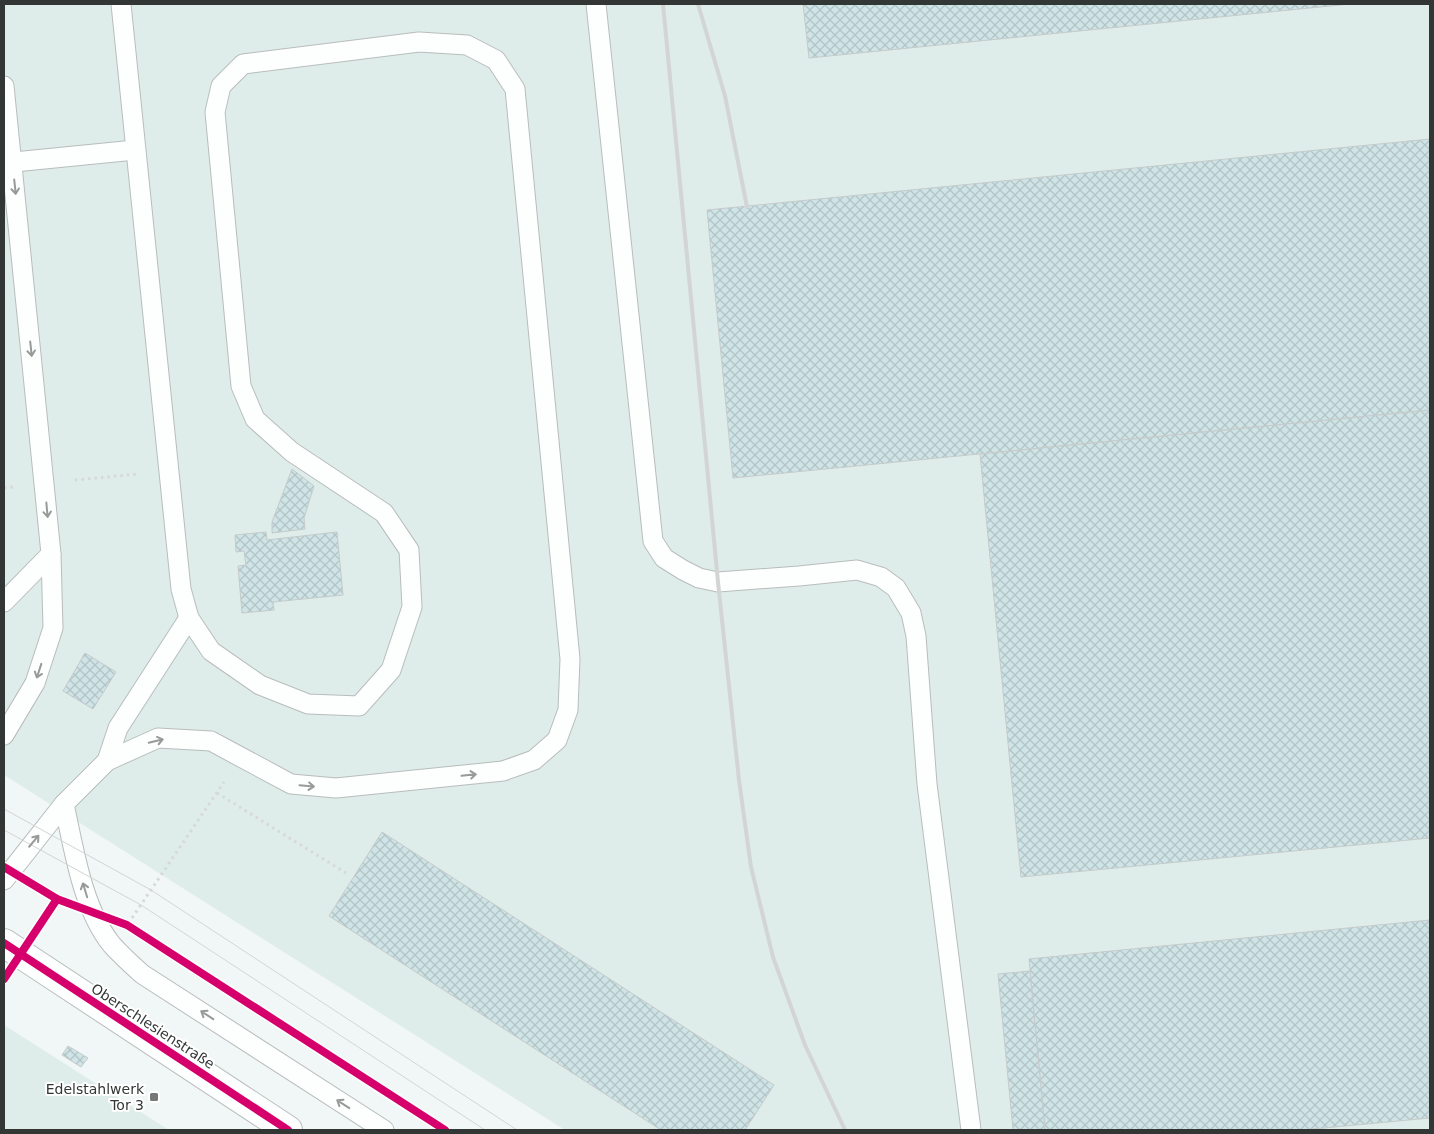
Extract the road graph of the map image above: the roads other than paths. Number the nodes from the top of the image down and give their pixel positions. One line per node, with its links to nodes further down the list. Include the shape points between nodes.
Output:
1 (121, 4): 4 (lane)
2 (596, 4): 16 (lane, via 653,541 664,558 683,570 718,582 857,570 881,577 896,588 911,613 916,636 927,784)
3 (4, 86): 5 (lane)
4 (135, 150): 5 (lane); 8 (lane, via 181,589)
5 (8, 163): 6 (lane, one-way to 6)
6 (50, 554): 7 (lane); 9 (lane, one-way to 9, via 53,628 35,683)
7 (4, 602)
8 (189, 618): 10 (lane, via 118,728); 10 (lane, one-way to 8, via 158,738 211,741 291,784 336,788 503,771 534,760 557,740 568,710 570,659 515,89 496,60 467,46 419,42 243,64 221,86 215,112 241,386 255,419 292,452 384,513 409,550 412,606 391,670 358,706 308,704 260,685 211,651)
9 (4, 735)
10 (107, 761): 11 (lane)
11 (64, 804): 12 (lane, one-way to 11); 15 (lane, one-way to 11, via 142,974 112,944 92,912)
12 (4, 880)
13 (4, 942): 14 (main road, Oberschlesienstraße)
14 (288, 1130)
15 (384, 1130)
16 (971, 1130)

